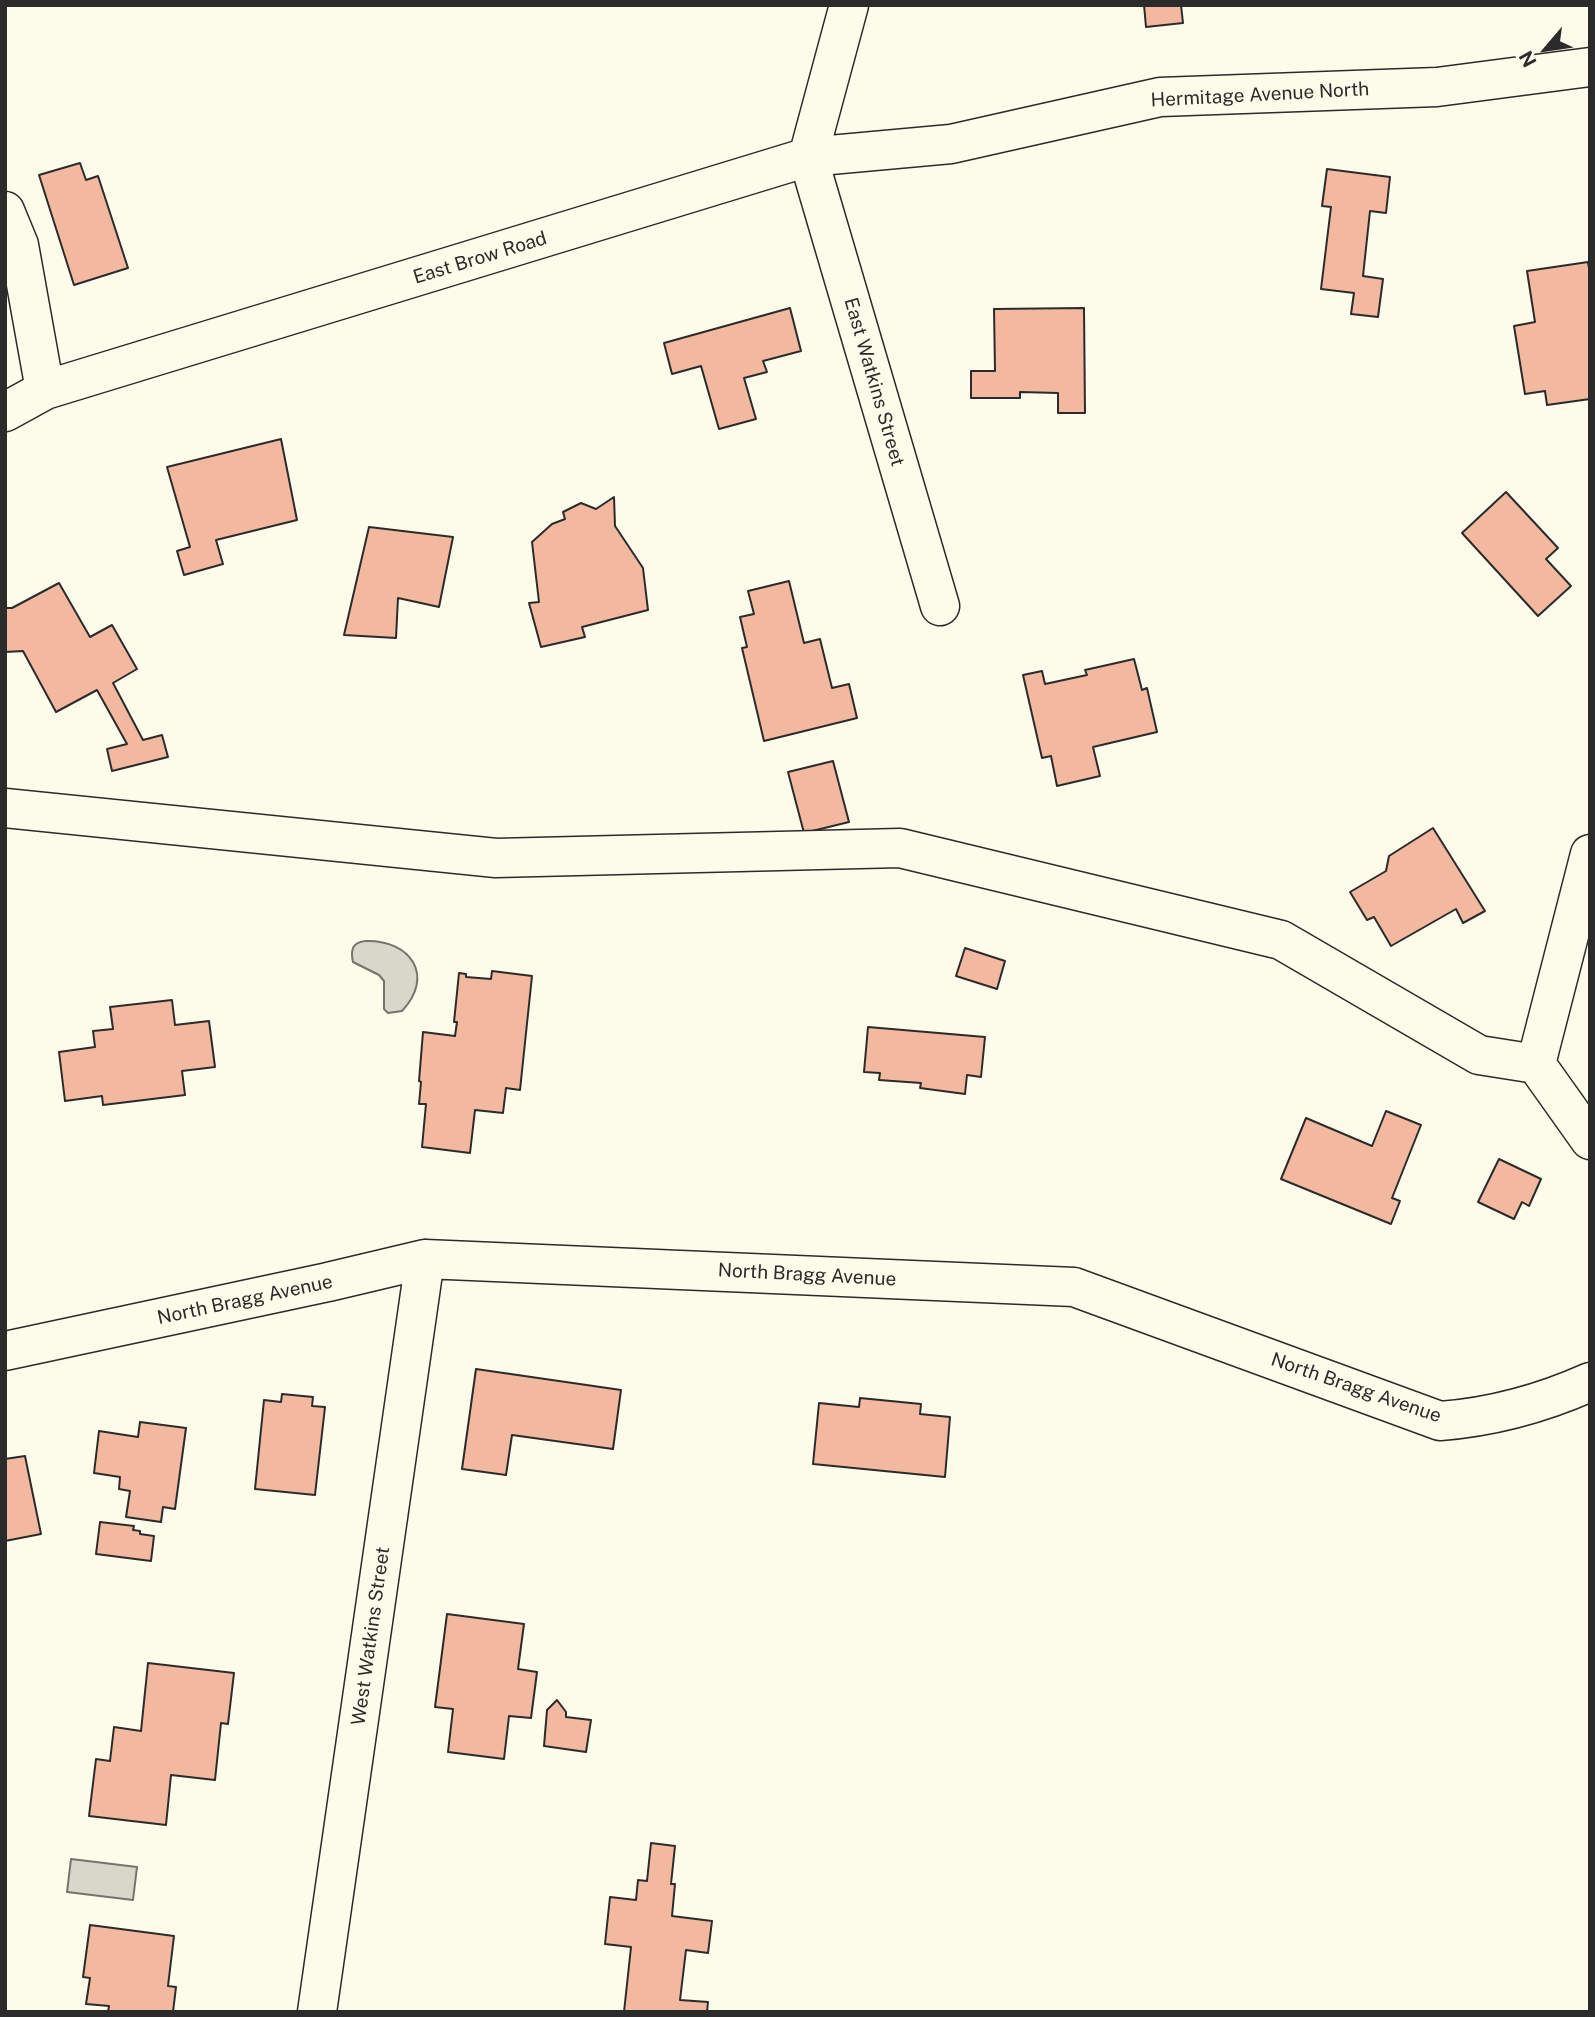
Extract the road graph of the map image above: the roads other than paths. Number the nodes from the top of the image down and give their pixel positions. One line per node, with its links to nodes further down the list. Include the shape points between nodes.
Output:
1 (849, 5): 3 (street)
2 (1590, 67): 3 (street, Hermitage Avenue North, via 1437,87 1160,97 951,144)
3 (807, 157): 5 (street, East Brow Road); 7 (street, East Watkins Street)
4 (5, 211): 5 (street, via 19,244)
5 (46, 390): 6 (street, East Brow Road)
6 (5, 412)
7 (940, 606)
8 (5, 808): 10 (street, via 496,858 900,848 1281,940 1479,1055)
9 (1590, 854): 10 (street)
10 (1536, 1064): 11 (street)
11 (1590, 1140)
12 (425, 1259): 13 (street, North Bragg Avenue); 14 (street, North Bragg Avenue, via 1074,1287 1440,1421 1500,1412); 15 (street, West Watkins Street)
13 (5, 1351)
14 (1590, 1382)
15 (317, 2012)

